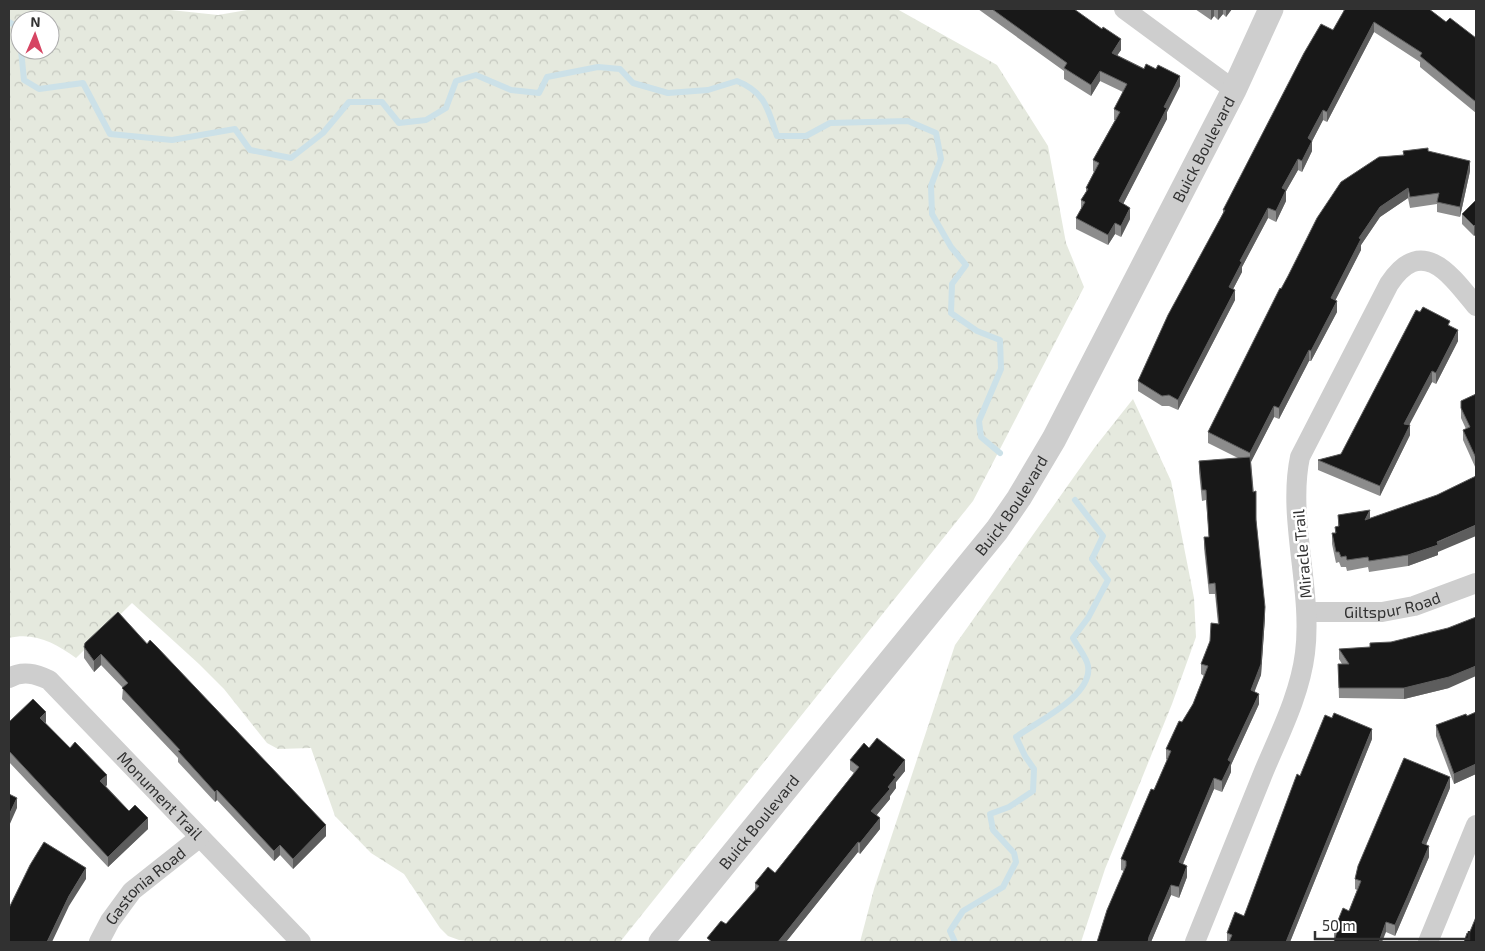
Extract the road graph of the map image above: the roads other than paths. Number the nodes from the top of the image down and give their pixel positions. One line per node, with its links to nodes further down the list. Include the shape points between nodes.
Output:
1 (1124, 9): 3 (street)
2 (1272, 9): 3 (street, Buick Boulevard)
3 (1234, 90): 12 (street, Buick Boulevard, via 1054,438 1019,498 997,530)
4 (1476, 306): 6 (street, Miracle Trail, via 1452,276 1435,263 1411,262 1398,269 1389,284 1300,457 1296,488)
5 (1476, 583): 6 (street, Giltspur Road, via 1414,606 1382,612)
6 (1306, 612): 13 (street, Miracle Trail, via 1305,654 1294,696)
7 (9, 678): 9 (street, Monument Trail, via 24,673 37,674 49,680)
8 (1476, 825): 14 (street)
9 (199, 838): 10 (street, Gastonia Road, via 132,891 110,921); 11 (street, Monument Trail)
10 (100, 942)
11 (301, 942)
12 (661, 942)
13 (1195, 942)
14 (1428, 942)

